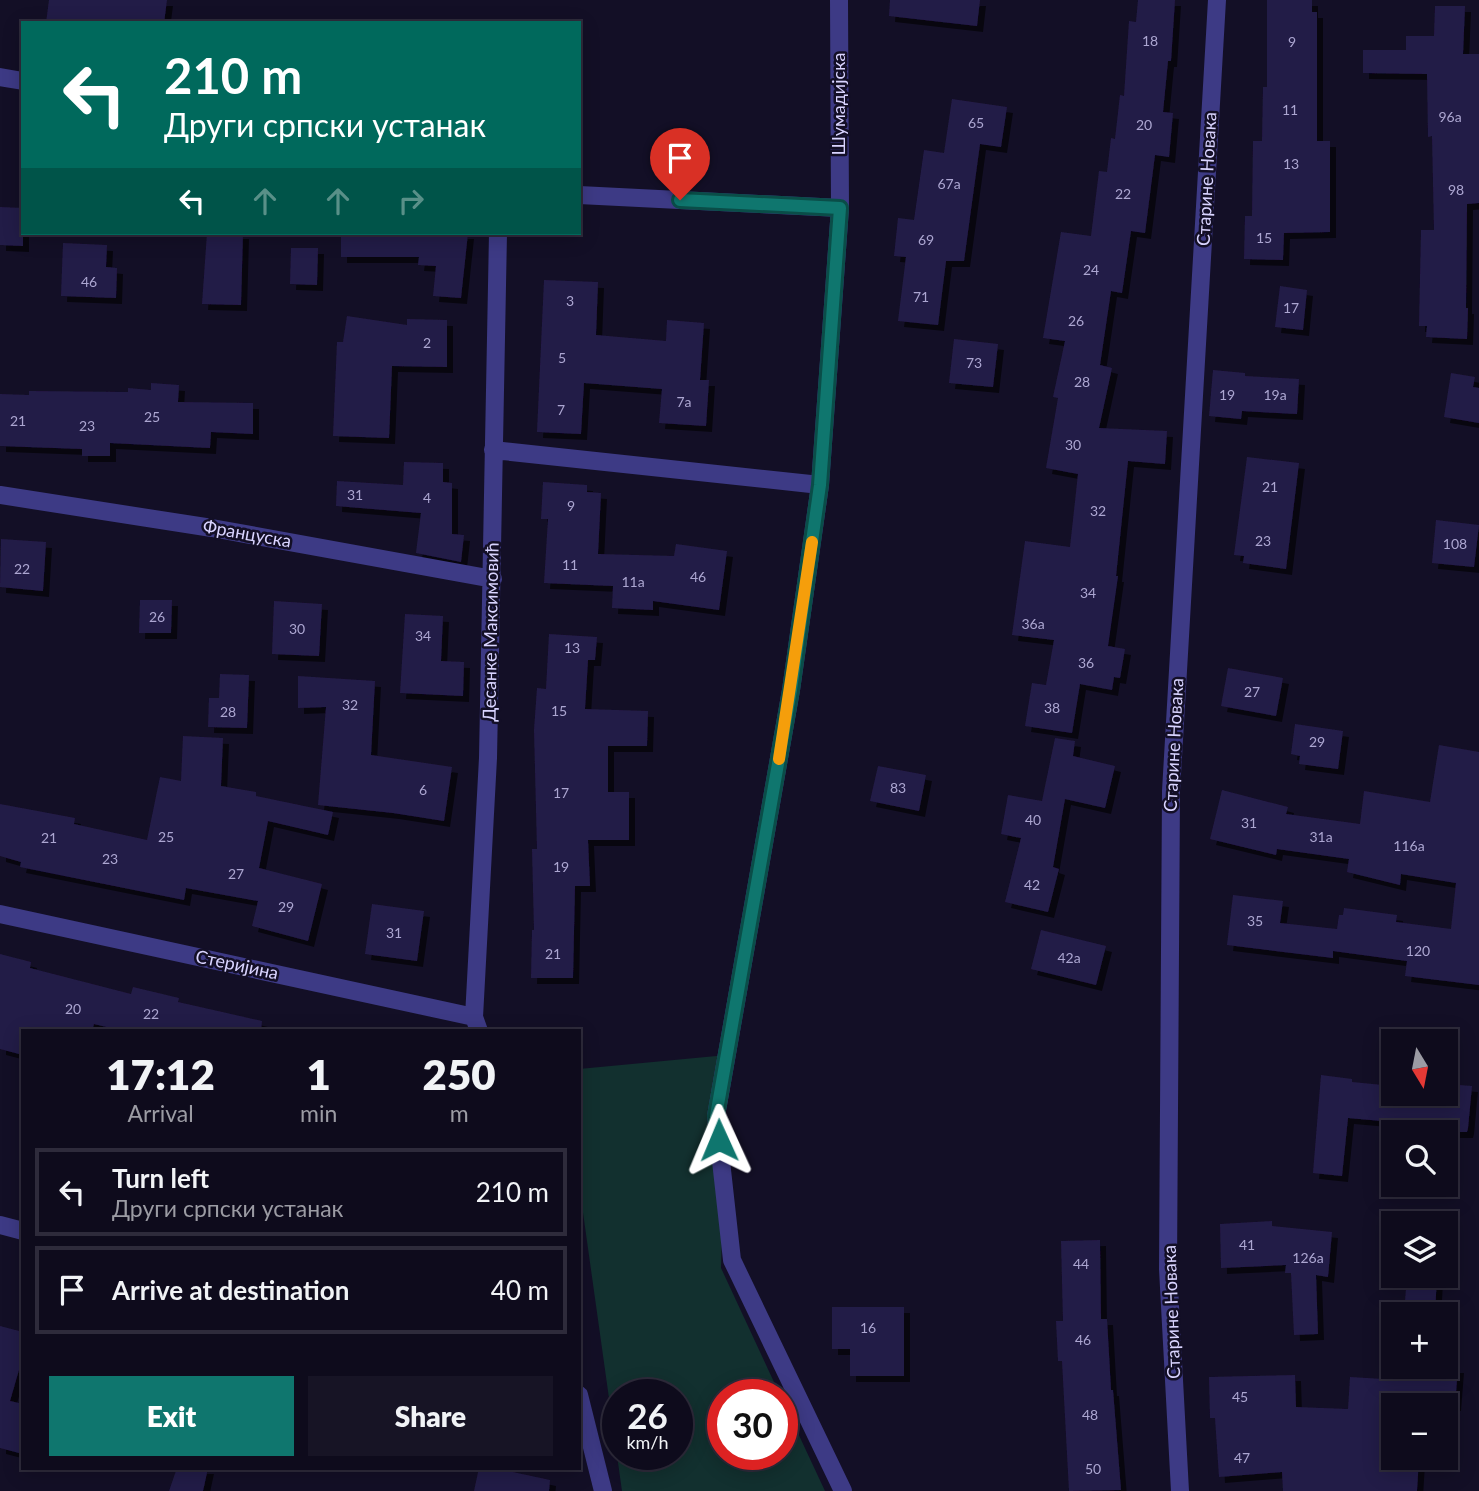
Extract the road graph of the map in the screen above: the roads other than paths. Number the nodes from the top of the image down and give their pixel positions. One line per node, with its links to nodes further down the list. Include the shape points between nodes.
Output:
1 (839, 0): 6 (street, Шумадијска)
2 (1217, 0): 19 (street, Старине Новака, via 1171,791 1168,1269)
3 (0, 77): 4 (street)
4 (21, 81)
5 (581, 195): 6 (street)
6 (840, 208): 9 (street, Шумадијска)
7 (498, 235): 8 (street, Десанке Максимовић)
8 (494, 450): 9 (street); 11 (street, Десанке Максимовић)
9 (820, 485): 18 (street, Шумадијска, via 791,690 716,1116 732,1260)
10 (0, 495): 11 (street, Француска)
11 (493, 579): 13 (street, Десанке Максимовић)
12 (0, 914): 13 (street, Стеријина)
13 (476, 1024)
14 (0, 1225): 15 (street)
15 (21, 1230)
16 (581, 1403): 17 (street)
17 (603, 1491)
18 (843, 1491)
19 (1180, 1491)

